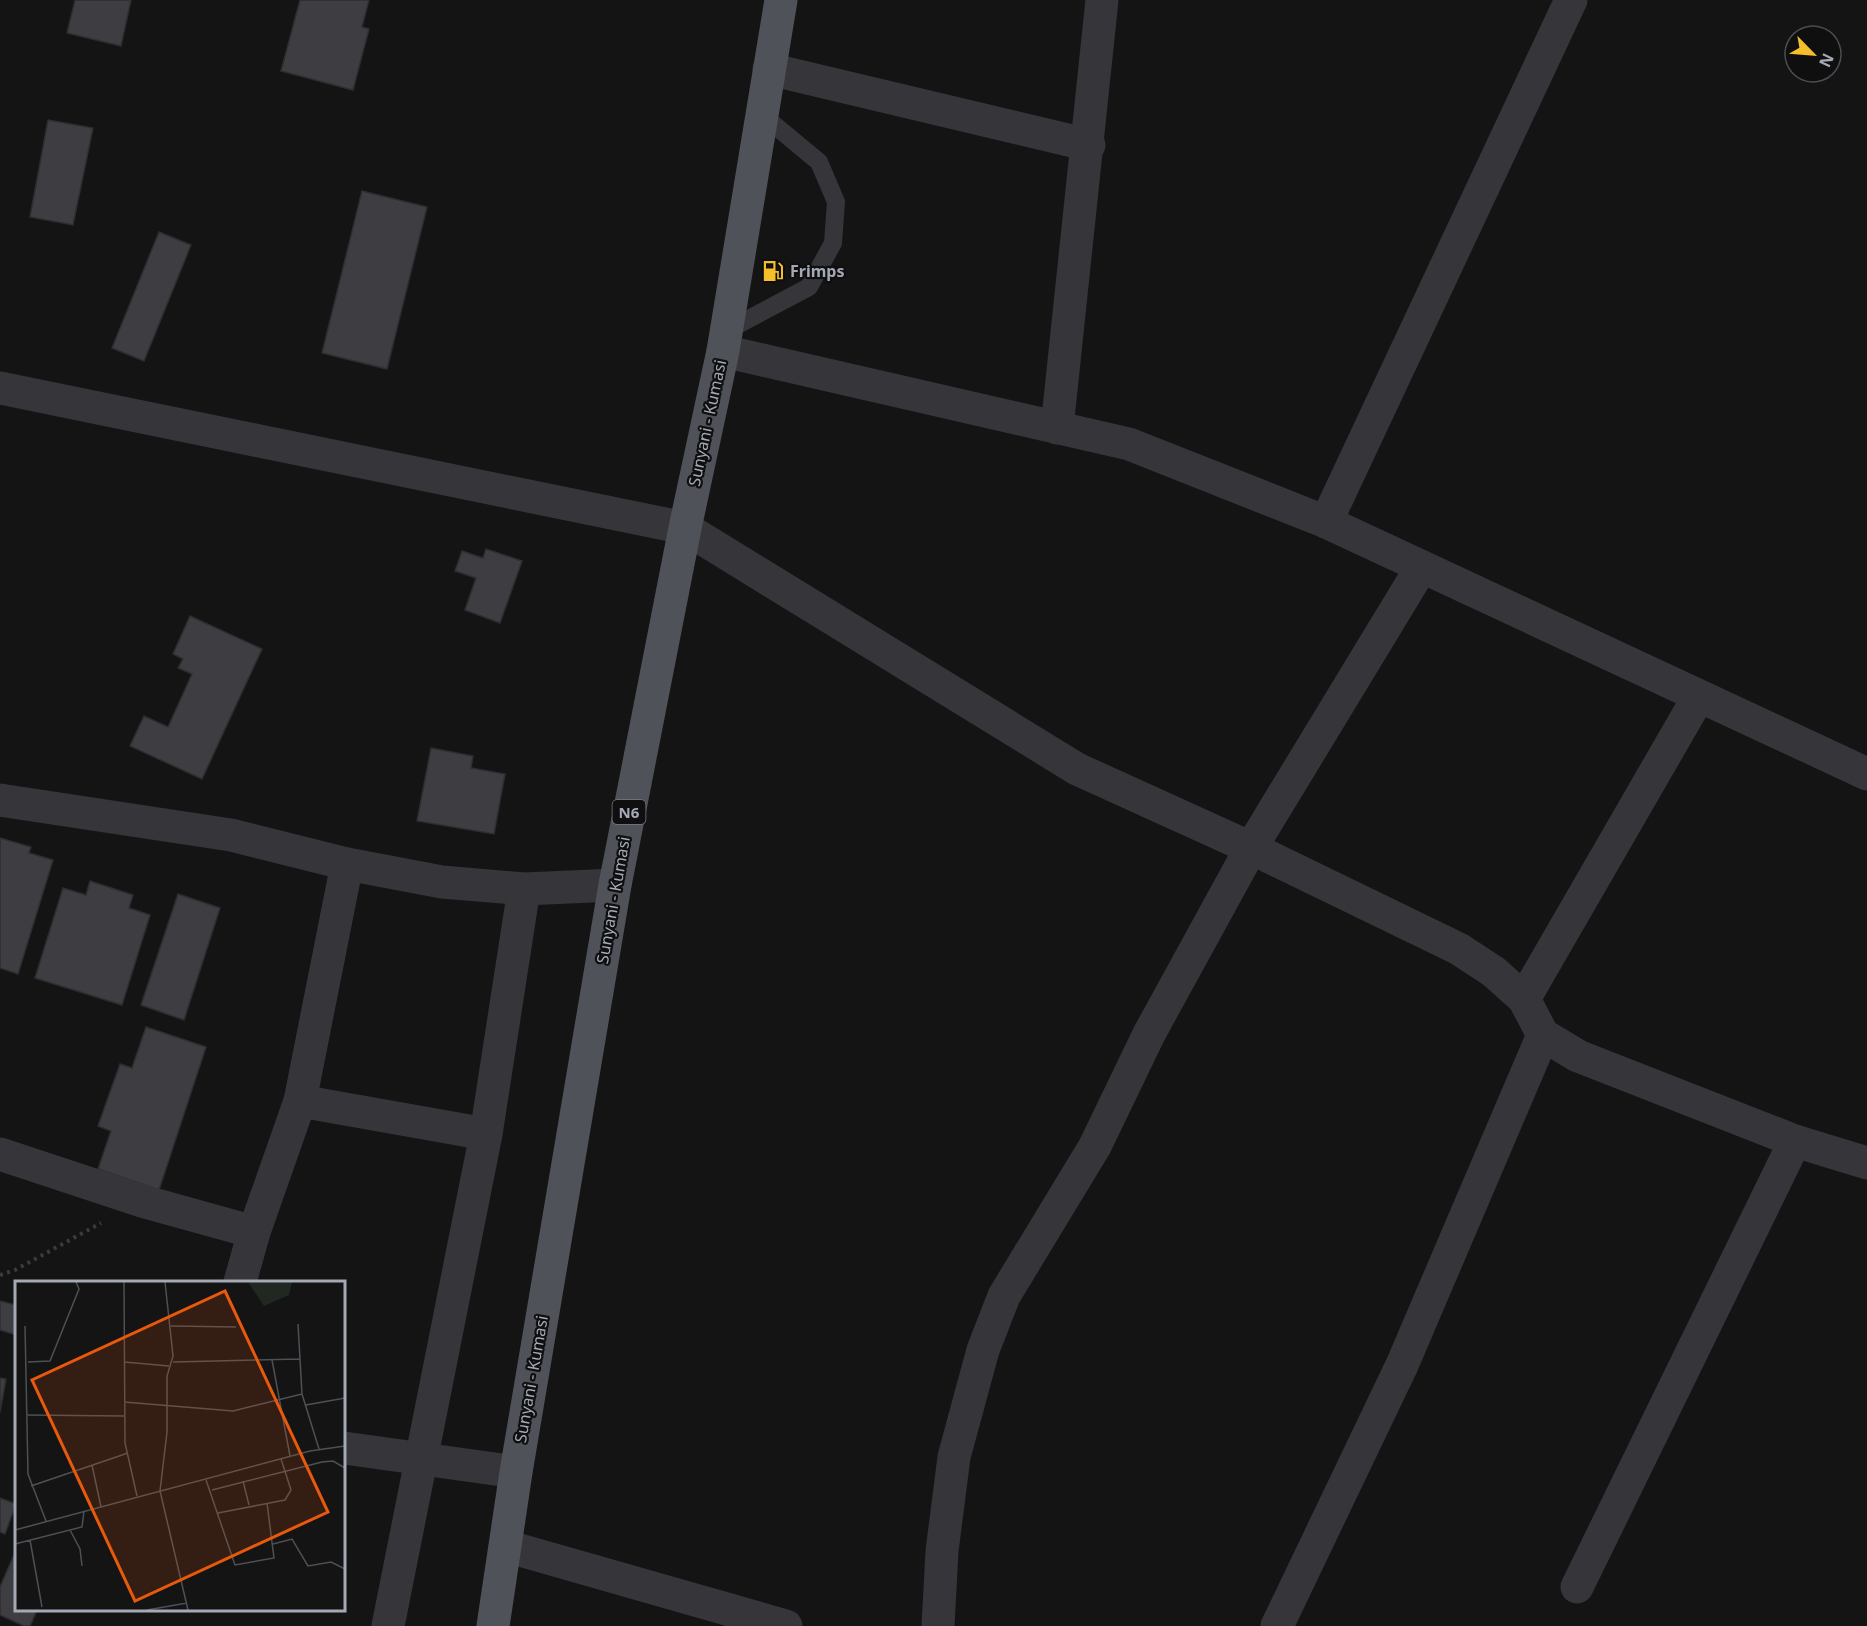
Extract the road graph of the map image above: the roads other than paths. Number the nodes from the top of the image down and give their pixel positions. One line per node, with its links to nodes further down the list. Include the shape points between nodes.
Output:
1 (780, 0): 4 (main road, Sunyani - Kumasi / N6)
2 (1102, 0): 6 (street)
3 (1571, 0): 10 (street)
4 (769, 69): 5 (main road, Sunyani - Kumasi / N6); 6 (street)
5 (761, 114): 7 (main road, Sunyani - Kumasi / N6); 7 (lane, via 819,162 836,202 833,243 809,287)
6 (1089, 145): 9 (street)
7 (725, 341): 9 (street); 11 (main road, Sunyani - Kumasi / N6)
8 (0, 388): 11 (street)
9 (1057, 428): 10 (street, via 1129,444)
10 (1326, 522): 12 (street)
11 (685, 528): 16 (street, via 1077,769); 18 (main road, Sunyani - Kumasi / N6)
12 (1421, 568): 13 (street); 16 (street)
13 (1699, 696): 14 (street); 20 (street)
14 (1867, 774)
15 (0, 800): 17 (street, via 231,835)
16 (1251, 848): 20 (street, via 1459,949 1494,972); 37 (street, via 1149,1034 1095,1146 1004,1296 982,1350 954,1457 942,1551)
17 (347, 864): 19 (street, via 442,882); 22 (street)
18 (615, 885): 19 (street); 31 (main road, Sunyani - Kumasi / N6)
19 (524, 889): 23 (street)
20 (1524, 999): 21 (street)
21 (1543, 1035): 24 (street, via 1578,1056); 38 (street, via 1402,1365)
22 (300, 1101): 23 (street); 27 (street)
23 (486, 1134): 30 (street)
24 (1795, 1141): 26 (street); 33 (street)
25 (0, 1154): 27 (street, via 142,1202)
26 (1867, 1163)
27 (254, 1232): 28 (street)
28 (240, 1281)
29 (345, 1448): 30 (street)
30 (420, 1457): 31 (street); 34 (street)
31 (516, 1472): 32 (main road, Sunyani - Kumasi / N6)
32 (506, 1546): 35 (main road, Sunyani - Kumasi / N6); 36 (street)
33 (1577, 1587)
34 (388, 1626)
35 (493, 1626)
36 (786, 1626)
37 (938, 1626)
38 (1277, 1626)

